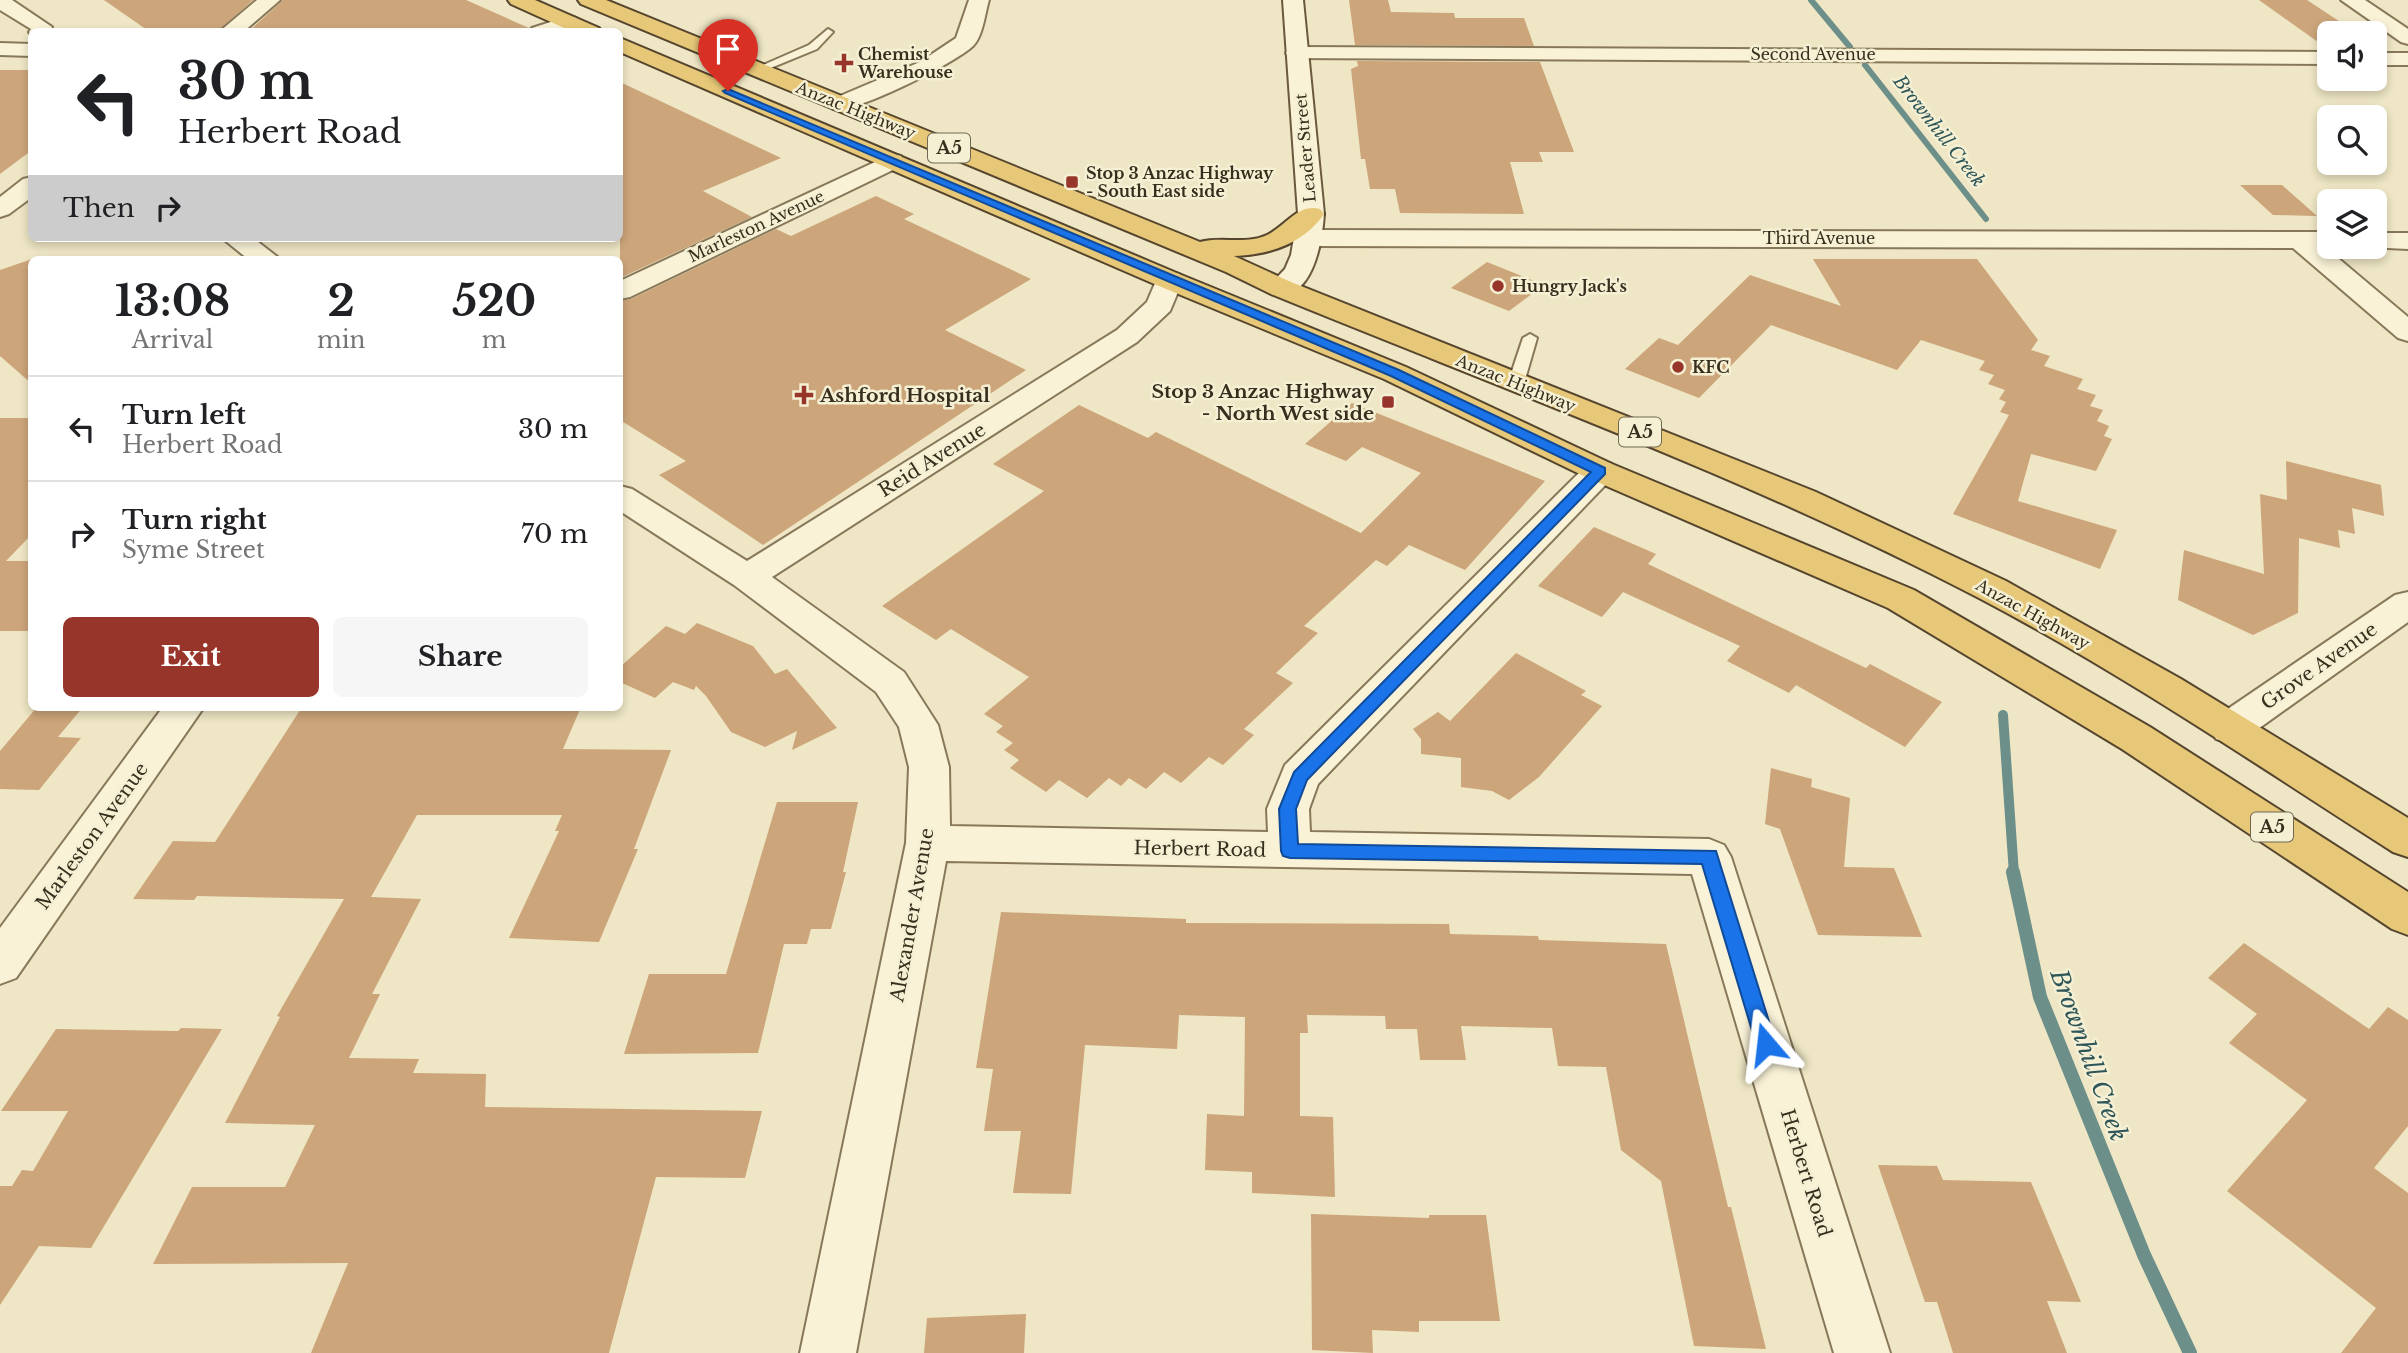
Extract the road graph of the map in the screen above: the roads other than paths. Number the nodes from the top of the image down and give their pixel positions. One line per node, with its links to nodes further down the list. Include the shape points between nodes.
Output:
1 (270, 0): 10 (street)
2 (517, 0): 8 (highway)
3 (588, 0): 14 (highway, Anzac Highway / A5)
4 (979, 0): 24 (street, via 966,41 928,66)
5 (1293, 0): 19 (street, Leader Street)
6 (2351, 0): 15 (street)
7 (0, 1): 9 (street)
8 (569, 22): 11 (street); 12 (highway)
9 (41, 28)
10 (234, 28)
11 (551, 28)
12 (583, 28)
13 (828, 32): 23 (lane, via 813,47)
14 (679, 38): 17 (highway); 23 (highway, Anzac Highway / A5)
15 (2408, 38)
16 (28, 44): 18 (street)
17 (629, 48): 25 (highway, Anzac Highway / A5)
18 (0, 49)
19 (1297, 53): 20 (street, Second Avenue); 32 (street, Leader Street)
20 (2317, 58)
21 (2387, 58): 22 (street)
22 (2408, 59)
23 (757, 70): 24 (highway, Anzac Highway / A5)
24 (841, 104): 25 (highway); 26 (highway, via 829,119 829,127); 29 (highway, Anzac Highway / A5)
25 (772, 111): 26 (highway, Anzac Highway / A5)
26 (839, 139): 27 (highway, Anzac Highway / A5)
27 (892, 161): 31 (highway, Anzac Highway / A5); 42 (street, Marleston Avenue)
28 (28, 189): 30 (street)
29 (1057, 192): 31 (highway); 38 (highway, Anzac Highway / A5)
30 (0, 209)
31 (1018, 214): 40 (highway, Anzac Highway / A5)
32 (1310, 226): 33 (street, Third Avenue); 38 (highway, via 1271,246); 41 (street, Leader Street, via 1297,275)
33 (2300, 240): 34 (street, Third Avenue); 43 (street)
34 (2317, 240)
35 (2387, 241): 36 (street)
36 (2408, 241)
37 (241, 242): 39 (street)
38 (1193, 249): 41 (highway, Anzac Highway / A5)
39 (262, 256)
40 (1160, 275): 41 (highway, via 1224,290); 45 (highway, Anzac Highway / A5); 53 (street, Reid Avenue, via 1160,305 1127,336)
41 (1281, 288): 45 (highway, via 1318,326); 46 (highway, Anzac Highway / A5)
42 (623, 290)
43 (2408, 332)
44 (1530, 338): 46 (lane)
45 (1395, 373): 48 (highway, Anzac Highway / A5)
46 (1516, 383): 47 (highway, Anzac Highway / A5)
47 (1686, 451): 50 (highway, Anzac Highway / A5); 51 (highway, via 1720,475 1726,486 1722,500)
48 (1600, 471): 51 (highway, Anzac Highway / A5); 59 (street, via 1300,776 1288,809)
49 (623, 498): 53 (street, Alexander Avenue)
50 (1804, 499): 52 (highway, via 1778,502 1770,512 1775,522); 56 (highway, Anzac Highway / A5, via 1993,590)
51 (1697, 511): 52 (highway, Anzac Highway / A5)
52 (1849, 576): 60 (highway, Anzac Highway / A5, via 1974,640 2136,738)
53 (747, 577): 58 (street, Alexander Avenue, via 890,682 918,725 929,767)
54 (2408, 604): 56 (street, Grove Avenue)
55 (181, 711): 61 (street, Marleston Avenue)
56 (2230, 728): 57 (highway, Anzac Highway / A5)
57 (2408, 840)
58 (928, 843): 59 (street, Herbert Road); 62 (street, Alexander Avenue)
59 (1290, 851): 63 (street, Herbert Road, via 1709,856)
60 (2408, 916)
61 (0, 964)
62 (828, 1353)
63 (1863, 1353)

